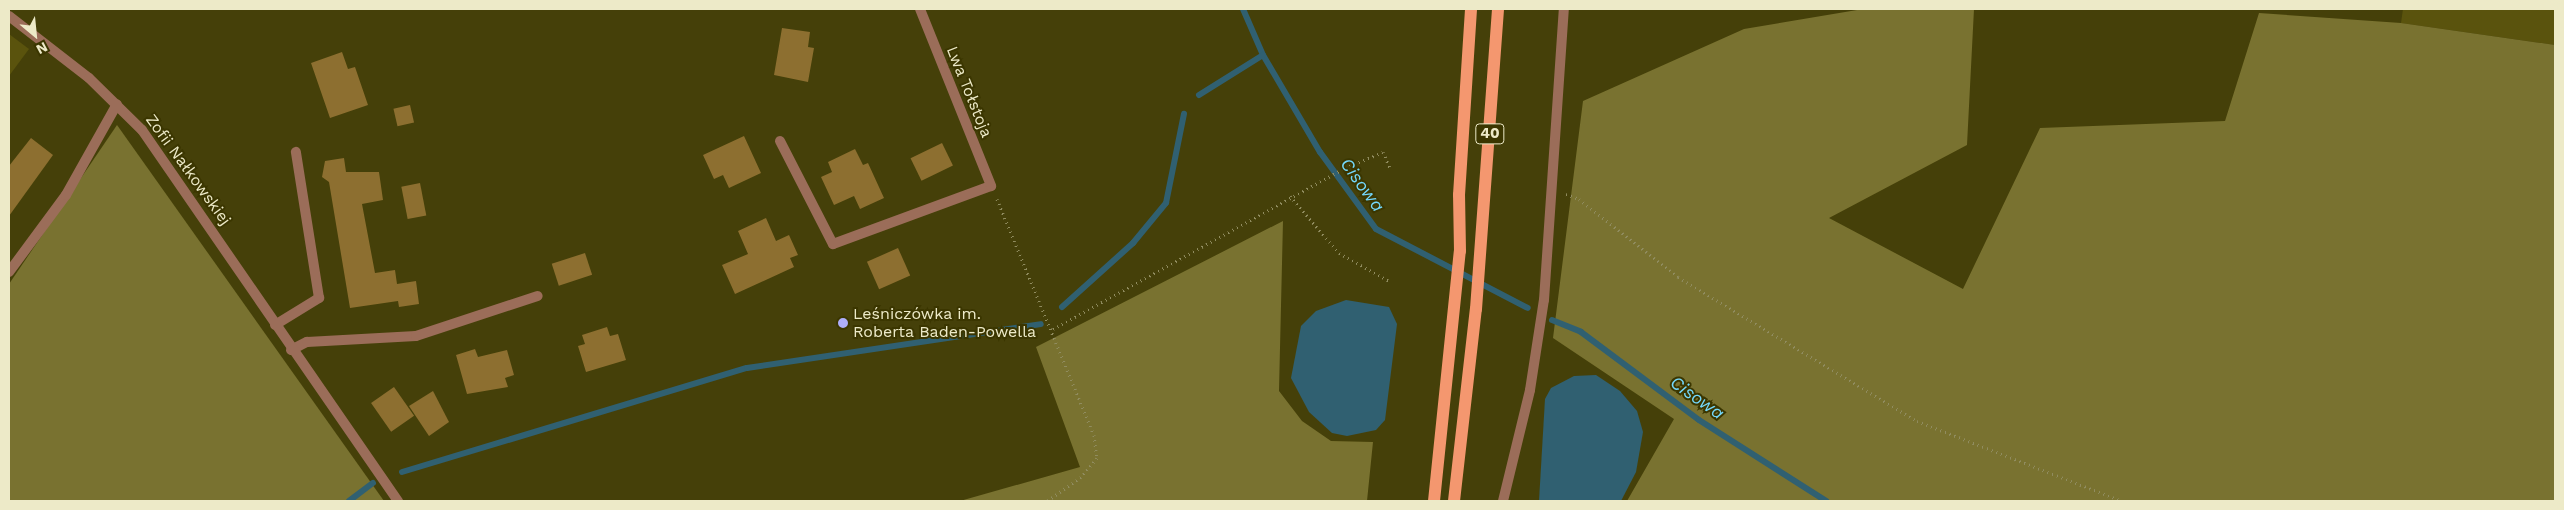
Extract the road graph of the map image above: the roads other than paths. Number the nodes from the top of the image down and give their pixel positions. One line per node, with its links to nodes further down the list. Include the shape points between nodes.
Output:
1 (920, 9): 7 (street, Lwa Tołstoja, via 991,186 833,244)
2 (1471, 9): 14 (main road, 40, via 1459,194 1460,251)
3 (1498, 9): 15 (main road, 40, via 1476,309)
4 (1564, 9): 16 (street, via 1554,190 1530,390)
5 (9, 16): 6 (street, Zofii Nałkowskiej)
6 (116, 104): 9 (street, via 66,195); 11 (street, Zofii Nałkowskiej, via 165,160)
7 (780, 141)
8 (296, 152): 11 (street, via 319,298)
9 (9, 272)
10 (538, 296): 12 (street, via 416,336 307,342)
11 (275, 325): 12 (street, Zofii Nałkowskiej)
12 (291, 350): 13 (street, Zofii Nałkowskiej)
13 (398, 501)
14 (1434, 501)
15 (1454, 501)
16 (1503, 501)

